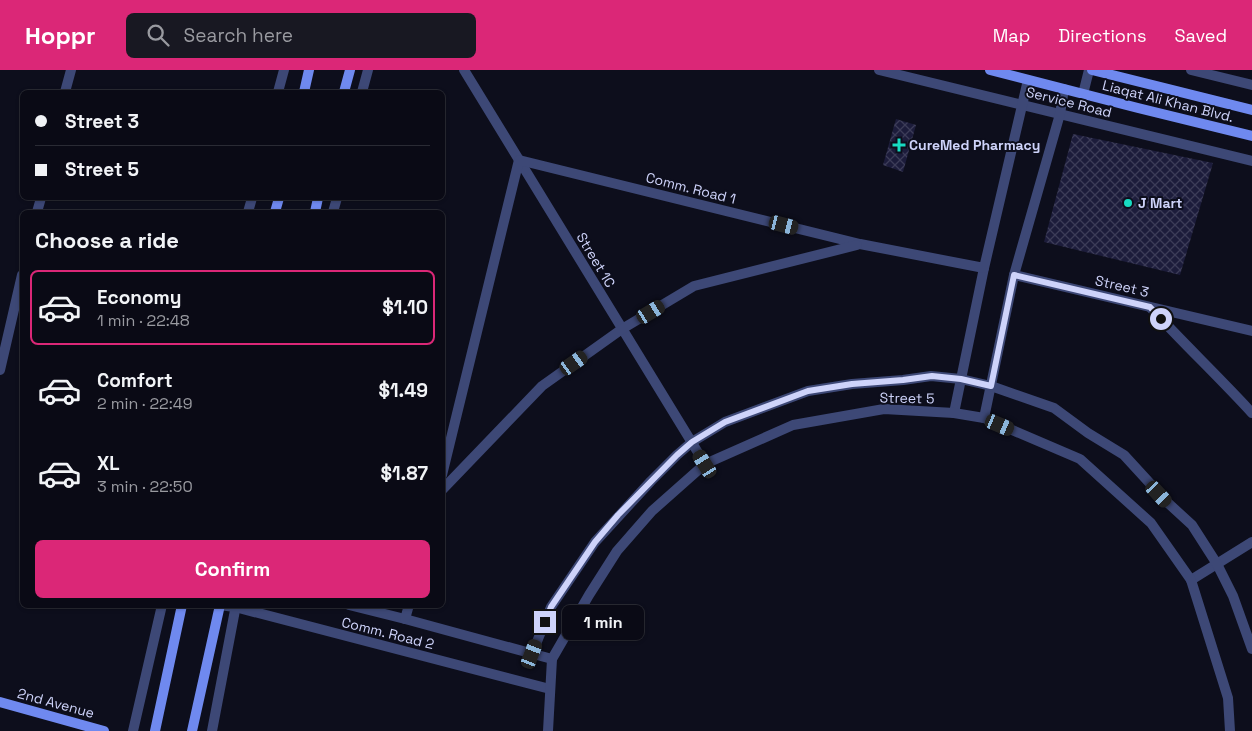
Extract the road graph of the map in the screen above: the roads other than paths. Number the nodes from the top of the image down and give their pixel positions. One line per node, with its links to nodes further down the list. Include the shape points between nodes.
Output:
1 (71, 70): 14 (street)
2 (284, 70): 15 (street)
3 (309, 70): 16 (main road)
4 (350, 70): 17 (main road)
5 (368, 70): 18 (street)
6 (464, 70): 24 (street, Street 1C)
7 (879, 70): 20 (street, Service Road)
8 (990, 70): 11 (main road, Liaqat Ali Khan Blvd.)
9 (1091, 70): 19 (street); 21 (main road)
10 (1191, 70): 12 (street)
11 (1028, 80): 13 (main road, Liaqat Ali Khan Blvd.); 20 (street)
12 (1252, 84)
13 (1064, 89): 19 (main road, Liaqat Ali Khan Blvd.); 22 (street)
14 (66, 90)
15 (279, 90)
16 (304, 90)
17 (345, 90)
18 (363, 90)
19 (1083, 94): 23 (main road, Liaqat Ali Khan Blvd.)
20 (1023, 104): 22 (street, Service Road); 27 (street)
21 (1252, 110)
22 (1060, 114): 25 (street, Service Road); 28 (street)
23 (1252, 136)
24 (520, 160): 26 (street, Comm. Road 1); 31 (street, Street 1C); 40 (street)
25 (1252, 161)
26 (860, 244): 27 (street, Comm. Road 1); 31 (street, via 694,286)
27 (984, 268): 34 (street)
28 (1014, 275): 30 (street, Street 3); 35 (street)
29 (20, 284): 33 (street)
30 (1150, 307): 32 (street, Street 3); 37 (street)
31 (622, 329): 39 (street, Street 1C); 42 (street, via 542,386)
32 (1252, 331)
33 (0, 370)
34 (961, 379): 35 (street, Street 5); 36 (street); 39 (street, Street 5, via 932,376 808,391 725,422)
35 (991, 386): 38 (street); 44 (street, Street 5, via 1054,408 1124,455 1192,525)
36 (954, 413): 38 (street, Street 5); 41 (street, Street 5, via 884,409 793,424)
37 (1252, 413)
38 (984, 418): 45 (street, Street 5, via 1080,459 1151,523)
39 (692, 442): 41 (street, Street 1C); 55 (street, Street 5, via 595,542 551,607)
40 (445, 462)
41 (705, 464): 56 (street, Street 5, via 652,511 617,551)
42 (445, 487)
43 (1252, 542): 44 (street)
44 (1217, 564): 45 (street); 54 (street, Street 5)
45 (1191, 580): 65 (street, Street 5, via 1228,698)
46 (161, 608): 60 (street)
47 (181, 608): 61 (main road)
48 (219, 608): 62 (main road)
49 (236, 608): 63 (street)
50 (244, 608): 57 (street, Comm. Road 2)
51 (361, 608): 53 (street, Comm. Road 2)
52 (408, 608): 53 (street)
53 (405, 619): 55 (street, Comm. Road 2)
54 (1252, 649)
55 (532, 654): 56 (street, Comm. Road 2)
56 (552, 659): 57 (street, Street 5)
57 (550, 688): 64 (street, Street 5)
58 (0, 702): 59 (main road, 2nd Avenue)
59 (104, 731)
60 (134, 731)
61 (155, 731)
62 (192, 731)
63 (212, 731)
64 (548, 731)
65 (1230, 731)

